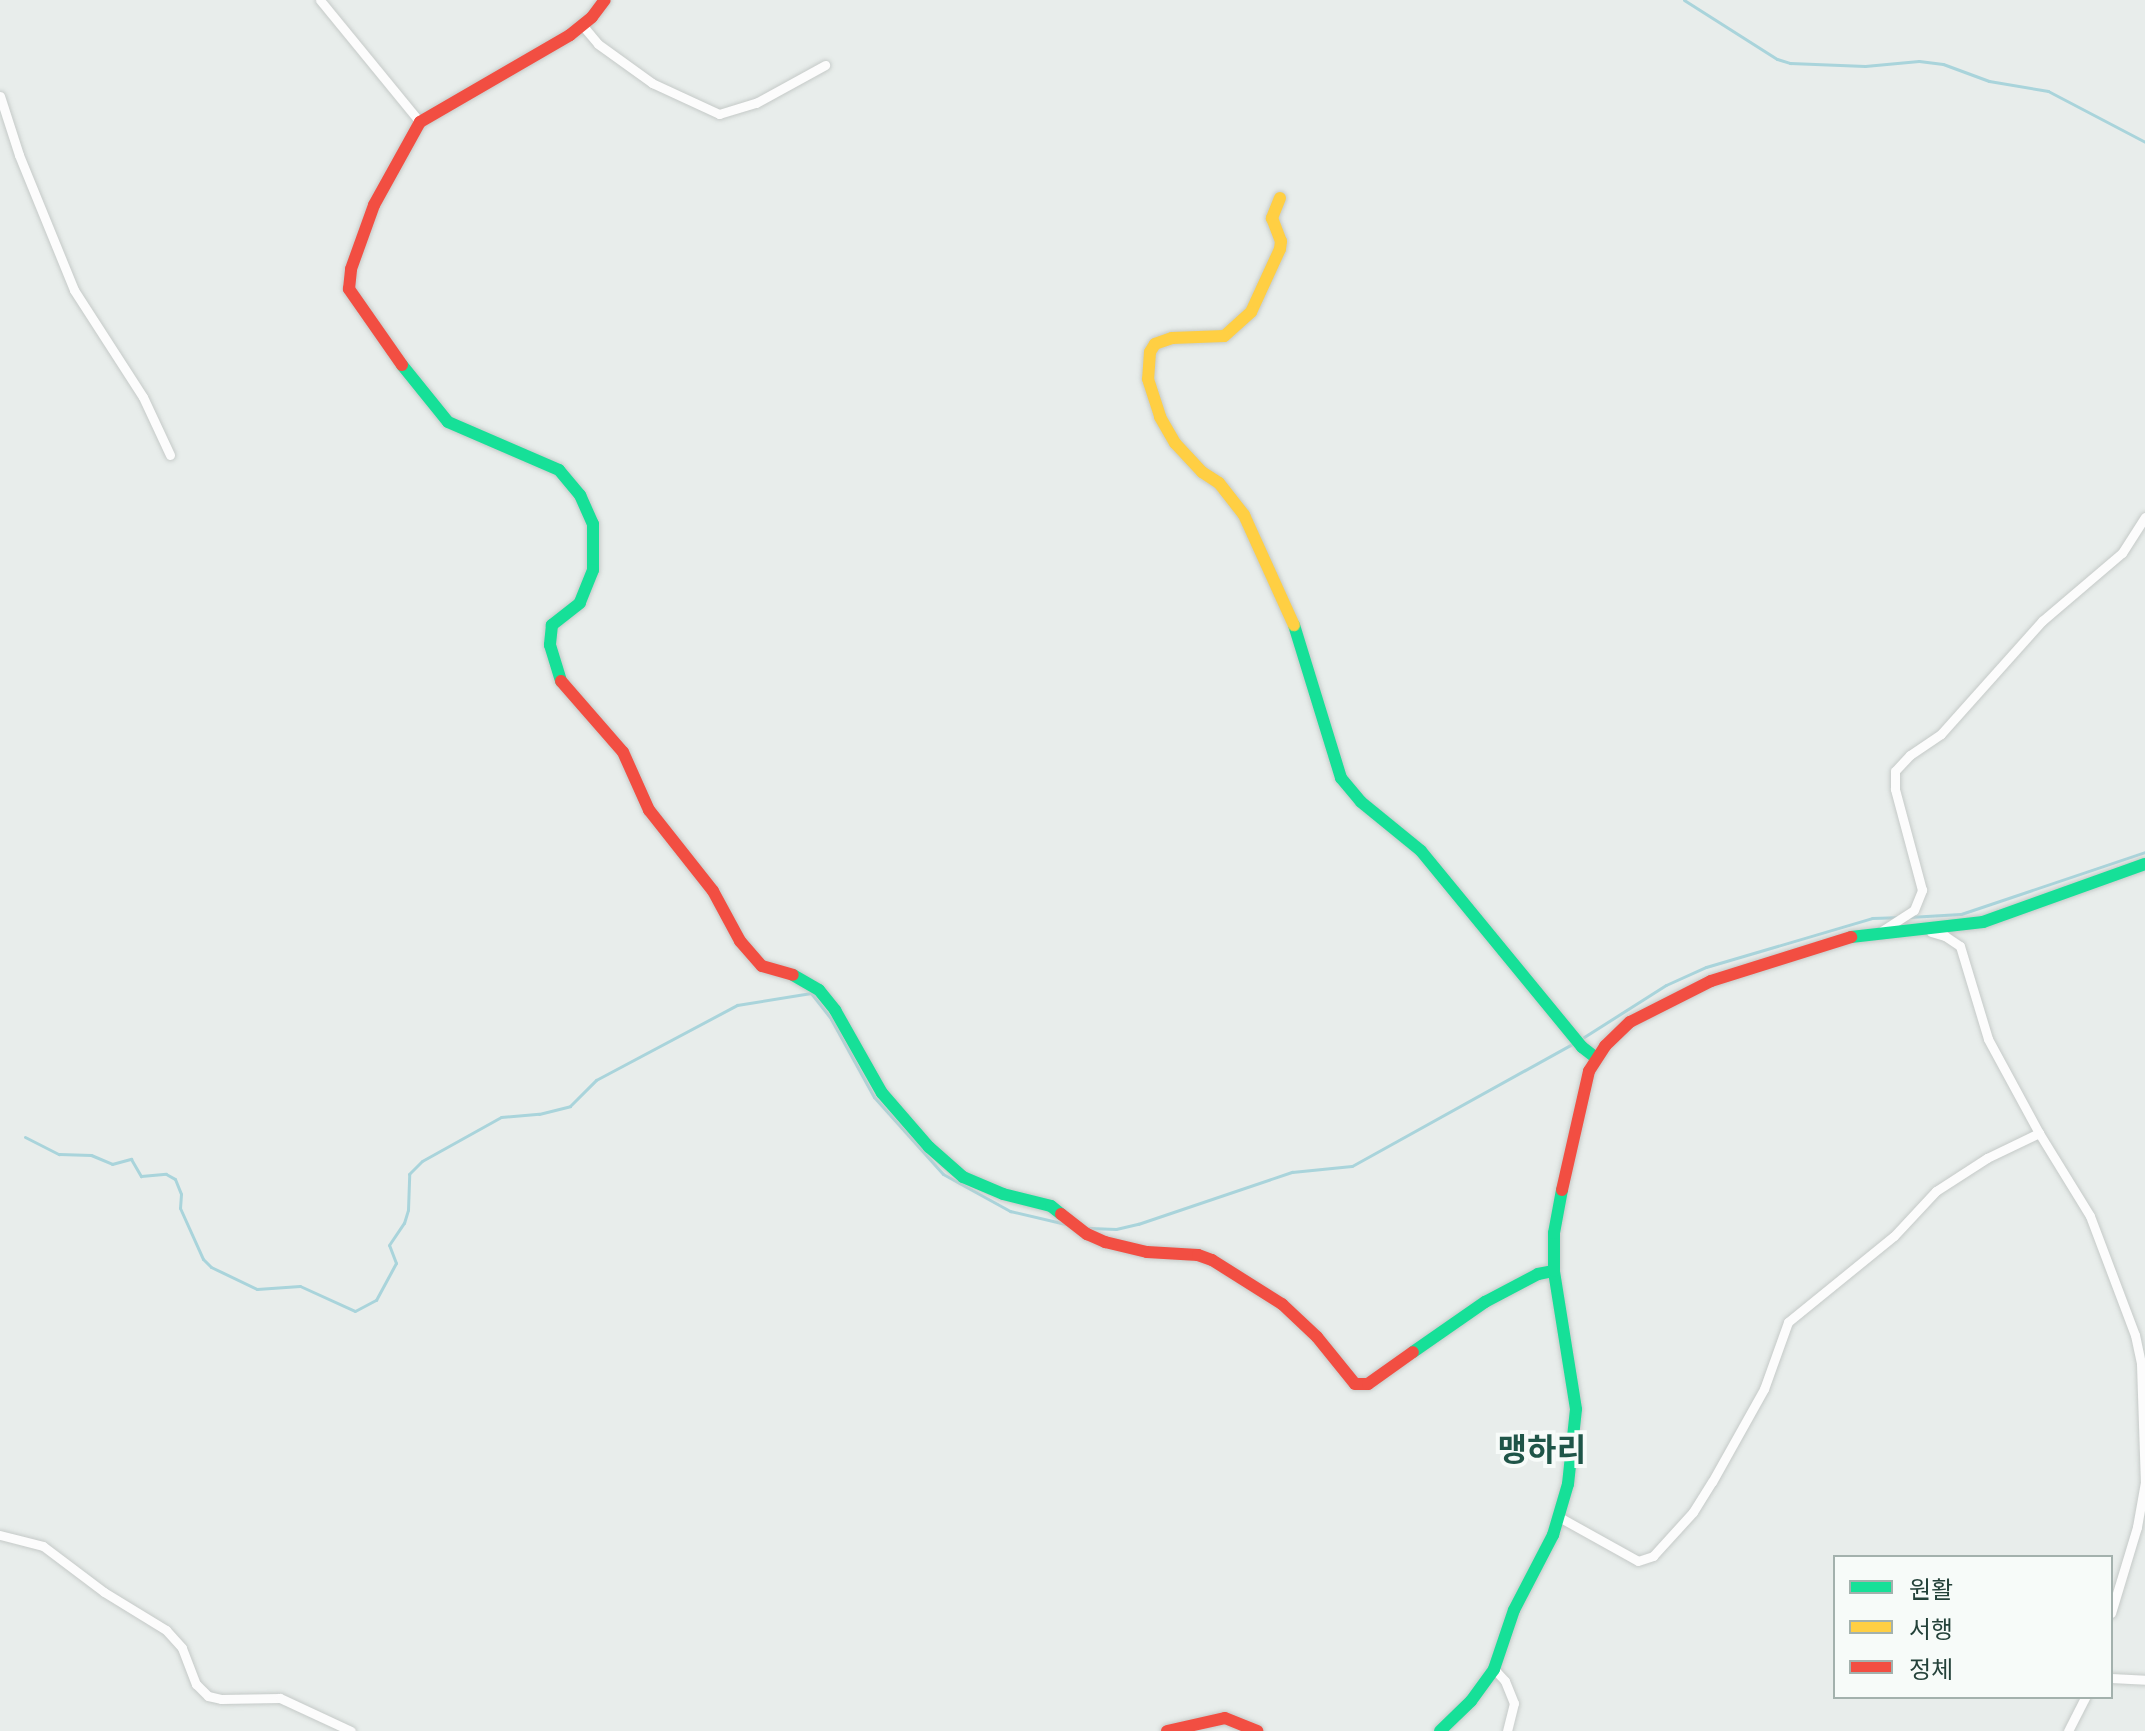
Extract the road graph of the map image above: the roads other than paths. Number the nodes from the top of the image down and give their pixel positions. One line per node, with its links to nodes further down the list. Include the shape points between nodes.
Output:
1 (320, 0): 6 (street)
2 (605, 0): 3 (street)
3 (583, 26): 4 (street, via 598,44 652,83 719,114 756,103); 6 (street)
4 (825, 65)
5 (0, 96): 8 (street, via 74,290 143,397)
6 (420, 122): 15 (street, via 374,205 351,269 352,297 448,422 571,480 587,508 595,551 586,594 552,625 556,671 567,691 623,752 649,810 713,891 751,955 774,972 798,976 819,990 882,1093 929,1147 979,1185 1051,1206 1105,1242 1147,1252 1198,1255 1228,1269 1282,1304 1359,1385 1368,1384 1485,1302)
7 (1280, 198): 13 (street, via 1272,218 1280,249 1251,312 1224,336 1172,338 1155,344 1150,352 1148,379 1160,417 1175,443 1219,483 1244,515 1292,620 1341,778 1361,802 1421,851)
8 (170, 455)
9 (2145, 517): 12 (street, via 2122,553 2042,621 1941,734 1895,771 1922,890 1914,910)
10 (2145, 864): 11 (street, via 1983,922)
11 (1927, 931): 12 (street); 14 (street, via 1960,946 1988,1039)
12 (1876, 933): 13 (street, via 1843,937 1683,993 1630,1022)
13 (1596, 1058): 15 (street, via 1558,1200)
14 (2039, 1133): 16 (street, via 1936,1191 1894,1236 1788,1322 1764,1389 1712,1482 1653,1556 1638,1561); 18 (street, via 2100,1239 2139,1351 2144,1490)
15 (1554, 1271): 16 (street, via 1576,1409 1574,1450)
16 (1559, 1517): 19 (street, via 1514,1610)
17 (0, 1535): 23 (street, via 43,1546 166,1630 208,1696 280,1698)
18 (2113, 1606)
19 (1494, 1669): 26 (street); 27 (street, via 1514,1703)
20 (2113, 1678): 21 (street)
21 (2145, 1680)
22 (2084, 1699): 28 (street)
23 (351, 1731)
24 (1167, 1731): 25 (street, via 1225,1718)
25 (1258, 1731)
26 (1440, 1731)
27 (1507, 1731)
28 (2068, 1731)

